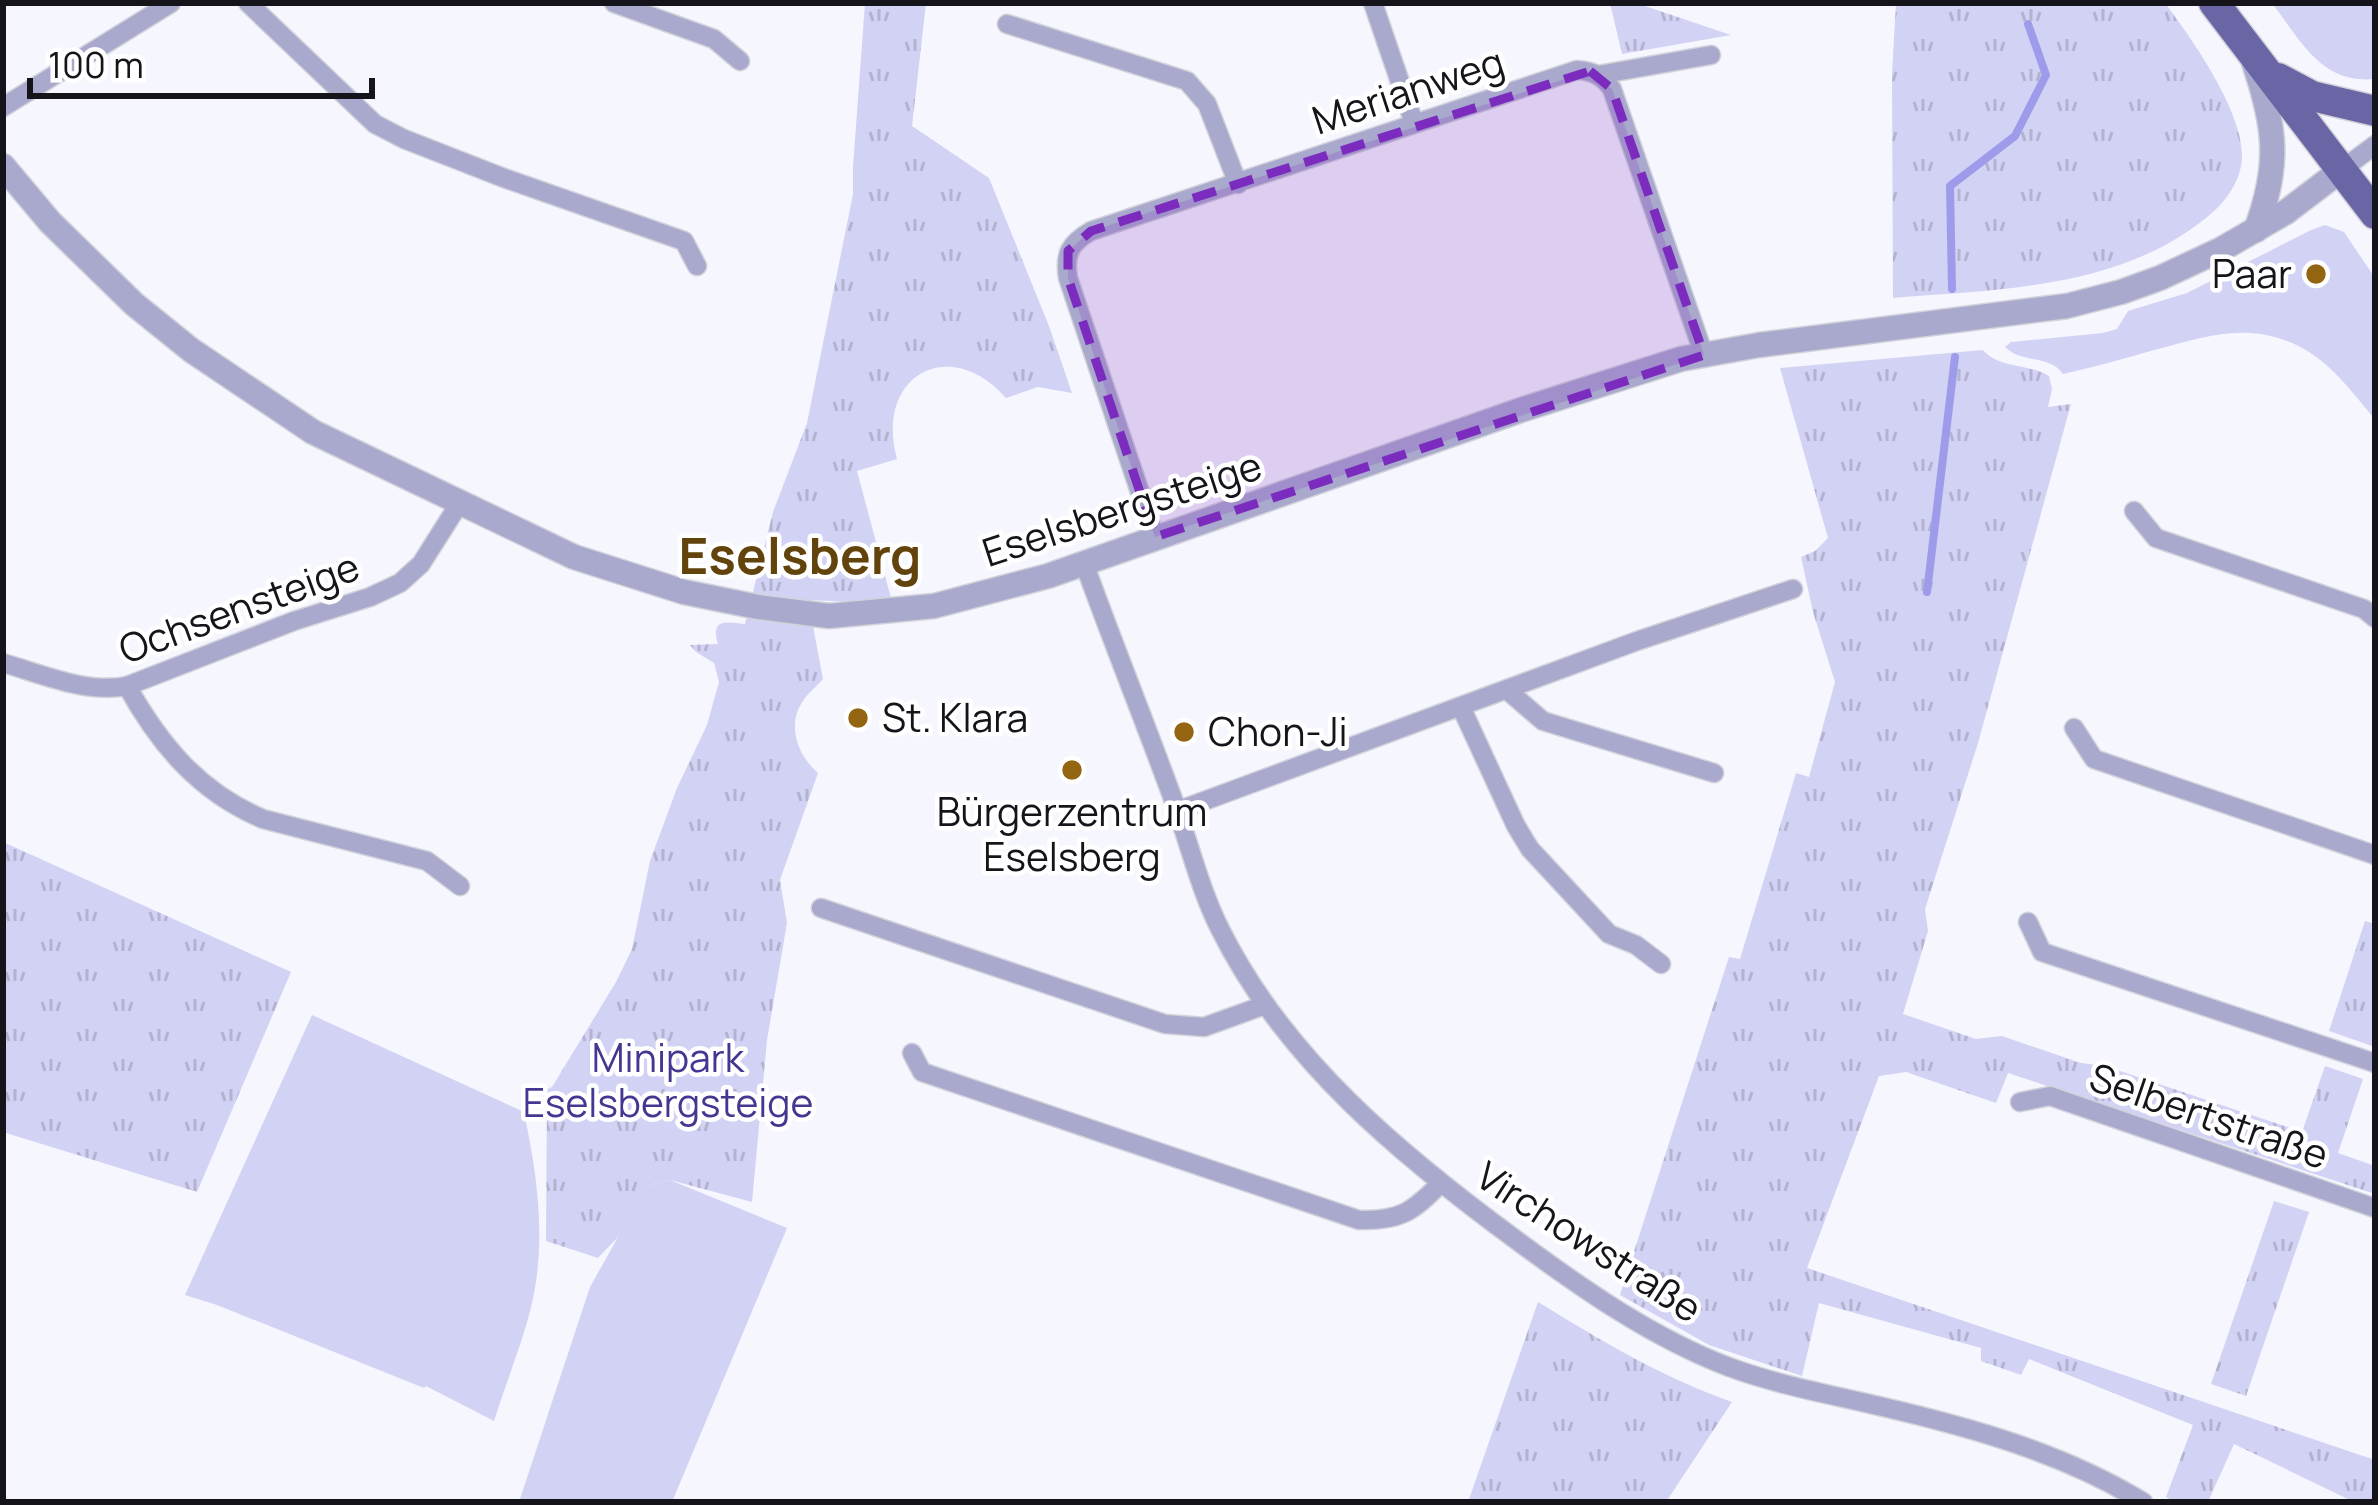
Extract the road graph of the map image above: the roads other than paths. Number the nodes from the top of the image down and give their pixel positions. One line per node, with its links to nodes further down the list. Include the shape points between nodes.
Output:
1 (171, 3): 11 (street)
2 (248, 3): 20 (street, via 376,124 684,241)
3 (614, 3): 8 (street, via 714,39)
4 (1372, 3): 13 (street)
5 (2214, 3): 9 (main road)
6 (1007, 24): 17 (street, via 1187,81 1207,104)
7 (1711, 55): 10 (street, Merianweg)
8 (740, 61)
9 (2258, 61): 12 (main road, via 2312,95); 16 (main road); 19 (street, via 2274,153)
10 (1598, 75): 13 (street, Merianweg, via 1577,70); 21 (street, via 1612,89)
11 (3, 107)
12 (2375, 111)
13 (1414, 123): 17 (street, Merianweg)
14 (2375, 145): 16 (street)
15 (3, 166): 22 (street, Eselsbergsteige, via 50,222 191,350 313,432)
16 (2341, 170): 18 (main road); 19 (street, Eselsbergsteige)
17 (1238, 184): 24 (street, Merianweg, via 1091,231 1074,241 1066,262)
18 (2375, 214)
19 (2256, 230): 21 (street, Eselsbergsteige, via 2160,278 2068,306)
20 (697, 266)
21 (1704, 355): 24 (street, Eselsbergsteige)
22 (459, 504): 25 (street, Eselsbergsteige, via 574,556 684,592 811,614 934,606); 29 (street, Ochsensteige, via 422,564 400,583)
23 (2134, 511): 27 (street, via 2156,538)
24 (1155, 537): 25 (street, Eselsbergsteige)
25 (1084, 563): 34 (street, Virchowstraße)
26 (1792, 589): 30 (street)
27 (2375, 618)
28 (3, 663): 29 (street, Ochsensteige, via 94,688)
29 (128, 686): 36 (street, via 172,756 243,811 427,861)
30 (1507, 690): 31 (street); 33 (street, via 1543,721)
31 (1461, 707): 34 (street); 39 (street, via 1530,849 1609,934)
32 (2074, 728): 35 (street, via 2094,759)
33 (1714, 773)
34 (1177, 811): 40 (street, Virchowstraße, via 1220,930)
35 (2375, 855)
36 (460, 886)
37 (821, 908): 40 (street, via 1166,1024 1204,1027)
38 (2028, 922): 42 (street, via 2042,952)
39 (1660, 964)
40 (1265, 1005): 44 (street, Virchowstraße, via 1324,1076)
41 (912, 1053): 44 (street, via 922,1072 1359,1220 1400,1217)
42 (2375, 1063)
43 (2020, 1102): 45 (street, Selbertstraße, via 2050,1096)
44 (1440, 1184): 46 (street, Virchowstraße, via 1616,1309 1729,1367 2032,1449)
45 (2375, 1208)
46 (2143, 1502)

